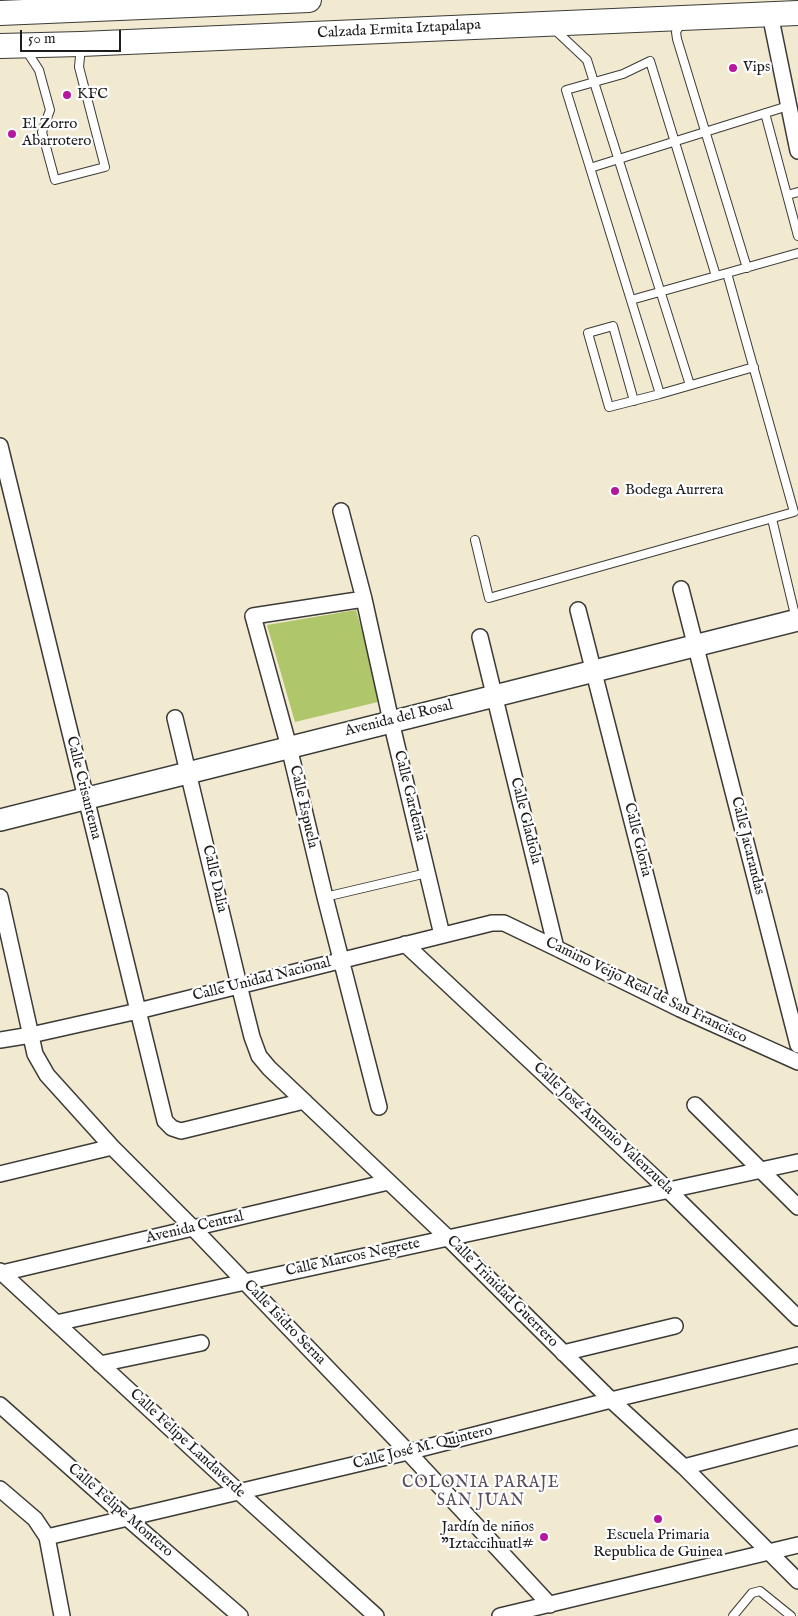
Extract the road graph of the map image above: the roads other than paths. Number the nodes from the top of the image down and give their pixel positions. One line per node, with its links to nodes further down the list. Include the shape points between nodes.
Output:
1 (309, 0): 3 (main road)
2 (187, 3): 3 (main road); 4 (main road)
3 (240, 3): 11 (main road)
4 (101, 4): 5 (main road)
5 (37, 6): 6 (main road)
6 (0, 13)
7 (798, 13): 8 (main road, Calzada Ermita Iztapalapa)
8 (770, 14): 9 (main road, Calzada Ermita Iztapalapa); 16 (street)
9 (684, 18): 10 (main road, Calzada Ermita Iztapalapa); 18 (lane, via 676,32 677,38)
10 (548, 23): 11 (main road, Calzada Ermita Iztapalapa); 15 (lane, via 587,60)
11 (241, 37): 12 (main road, Calzada Ermita Iztapalapa)
12 (81, 44): 14 (main road, Calzada Ermita Iztapalapa); 14 (lane, via 79,67 105,167 55,180 42,132 50,110 39,70)
13 (0, 46): 14 (main road, Calzada Ermita Iztapalapa)
14 (23, 46)
15 (595, 82): 19 (lane, via 623,74 650,61); 21 (lane); 22 (lane, via 566,90)
16 (788, 106): 17 (lane); 20 (street)
17 (765, 113): 18 (lane); 24 (lane)
18 (705, 132): 19 (lane); 27 (lane)
19 (675, 142): 21 (lane); 29 (lane)
20 (798, 150)
21 (619, 160): 22 (lane); 30 (lane)
22 (590, 168): 31 (lane)
23 (798, 192): 24 (lane)
24 (787, 195): 25 (lane)
25 (798, 236)
26 (798, 253): 27 (lane)
27 (747, 268): 28 (lane)
28 (727, 273): 29 (lane); 32 (lane)
29 (716, 276): 30 (lane)
30 (661, 292): 31 (lane); 33 (lane)
31 (631, 300): 34 (lane)
32 (754, 367): 33 (lane); 38 (lane, via 794,512)
33 (690, 386): 34 (lane)
34 (660, 394): 35 (lane)
35 (634, 401): 35 (lane, via 609,408 588,333 613,326)
36 (0, 446): 52 (street, Calle Crisantema)
37 (341, 511): 41 (street, Calle Gardenia)
38 (772, 519): 39 (lane, via 489,598); 43 (lane)
39 (475, 540)
40 (681, 589): 45 (street, Calle Jacarandas)
41 (364, 599): 49 (street, Calle Gardenia); 50 (street, Calle Espuela, via 253,616)
42 (578, 610): 46 (street, Calle Gloria)
43 (797, 623): 45 (street, Avenida del Rosal)
44 (480, 637): 47 (street, Calle Gladiola)
45 (695, 646): 46 (street, Avenida del Rosal); 67 (street, Calle Jacarandas)
46 (594, 671): 47 (street, Avenida del Rosal); 63 (street, Calle Gloria)
47 (494, 695): 49 (street, Avenida del Rosal); 60 (street, Calle Gladiola)
48 (176, 718): 51 (street, Calle Dalia)
49 (391, 721): 50 (street, Avenida del Rosal); 54 (street, Calle Gardenia)
50 (289, 747): 51 (street, Avenida del Rosal); 56 (street, Calle Espuela)
51 (189, 772): 52 (street, Avenida del Rosal); 62 (street, Calle Dalia)
52 (86, 798): 53 (street, Avenida del Rosal); 64 (street, Calle Crisantema)
53 (0, 820)
54 (428, 873): 56 (lane); 58 (street, Calle Gardenia)
55 (0, 897): 65 (street, Calle Isidro Serna)
56 (325, 897): 61 (street, Calle Espuela)
57 (492, 922): 58 (street, Calle Unidad Nacional); 60 (street, Camino Veijo Real de San Francisco, via 504,924)
58 (442, 935): 59 (street, Calle Unidad Nacional)
59 (405, 944): 61 (street, Calle Unidad Nacional); 77 (street, Calle José Antonio Valenzuela)
60 (556, 948): 63 (street, Camino Veijo Real de San Francisco)
61 (341, 960): 62 (street, Calle Unidad Nacional); 71 (street, Calle Espuela)
62 (239, 985): 64 (street, Calle Unidad Nacional); 69 (street, Calle Trinidad Guerrero, via 259,1056)
63 (680, 1009): 68 (street, Camino Veijo Real de San Francisco)
64 (138, 1011): 65 (street, Calle Unidad Nacional); 69 (street, Calle Crisantema, via 165,1121 172,1128 181,1131)
65 (30, 1034): 66 (street, Calle Unidad Nacional); 72 (street, Calle Isidro Serna, via 35,1054 47,1075)
66 (0, 1040)
67 (798, 1045)
68 (798, 1062)
69 (304, 1101): 76 (street, Calle Trinidad Guerrero)
70 (696, 1105): 74 (street)
71 (380, 1107)
72 (112, 1147): 75 (street); 79 (street, Calle Isidro Serna)
73 (798, 1162): 74 (street, Calle Marcos Negrete)
74 (761, 1170): 77 (street, Calle Marcos Negrete); 78 (street)
75 (0, 1174)
76 (388, 1182): 79 (street, Avenida Central); 80 (street, Calle Trinidad Guerrero)
77 (668, 1190): 80 (street, Calle Marcos Negrete); 83 (street, Calle José Antonio Valenzuela)
78 (798, 1207)
79 (193, 1228): 81 (street, Avenida Central); 82 (street, Calle Isidro Serna)
80 (448, 1238): 82 (street, Calle Marcos Negrete); 87 (street, Calle Trinidad Guerrero)
81 (1, 1272): 84 (street, Calle Felipe Landaverde)
82 (244, 1282): 84 (street, Calle Marcos Negrete); 93 (street, Calle Isidro Serna)
83 (798, 1318)
84 (56, 1323): 89 (street, Calle Felipe Landaverde)
85 (675, 1326): 87 (street)
86 (201, 1343): 89 (street)
87 (563, 1353): 90 (street, Calle Trinidad Guerrero)
88 (798, 1355): 90 (street, Calle José M. Quintero)
89 (100, 1364): 96 (street, Calle Felipe Landaverde)
90 (611, 1400): 93 (street, Calle José M. Quintero); 94 (street, Calle Trinidad Guerrero)
91 (0, 1405): 97 (street, Calle Felipe Montero)
92 (798, 1437): 94 (street)
93 (408, 1452): 96 (street, Calle José M. Quintero); 102 (street, Calle Isidro Serna)
94 (684, 1467): 100 (street, Calle Trinidad Guerrero)
95 (0, 1489): 98 (street, via 35,1519)
96 (240, 1492): 97 (street, Calle José M. Quintero); 105 (street, Calle Felipe Landaverde)
97 (126, 1517): 98 (street, Calle José M. Quintero); 104 (street, Calle Felipe Montero)
98 (47, 1537): 103 (street)
99 (798, 1545): 100 (street)
100 (769, 1551): 101 (street, Calle Trinidad Guerrero); 102 (street)
101 (798, 1581)
102 (550, 1605): 106 (street)
103 (62, 1616)
104 (240, 1616)
105 (376, 1616)
106 (500, 1616)
107 (732, 1616): 108 (lane, via 752,1593 760,1591)
108 (791, 1616)

